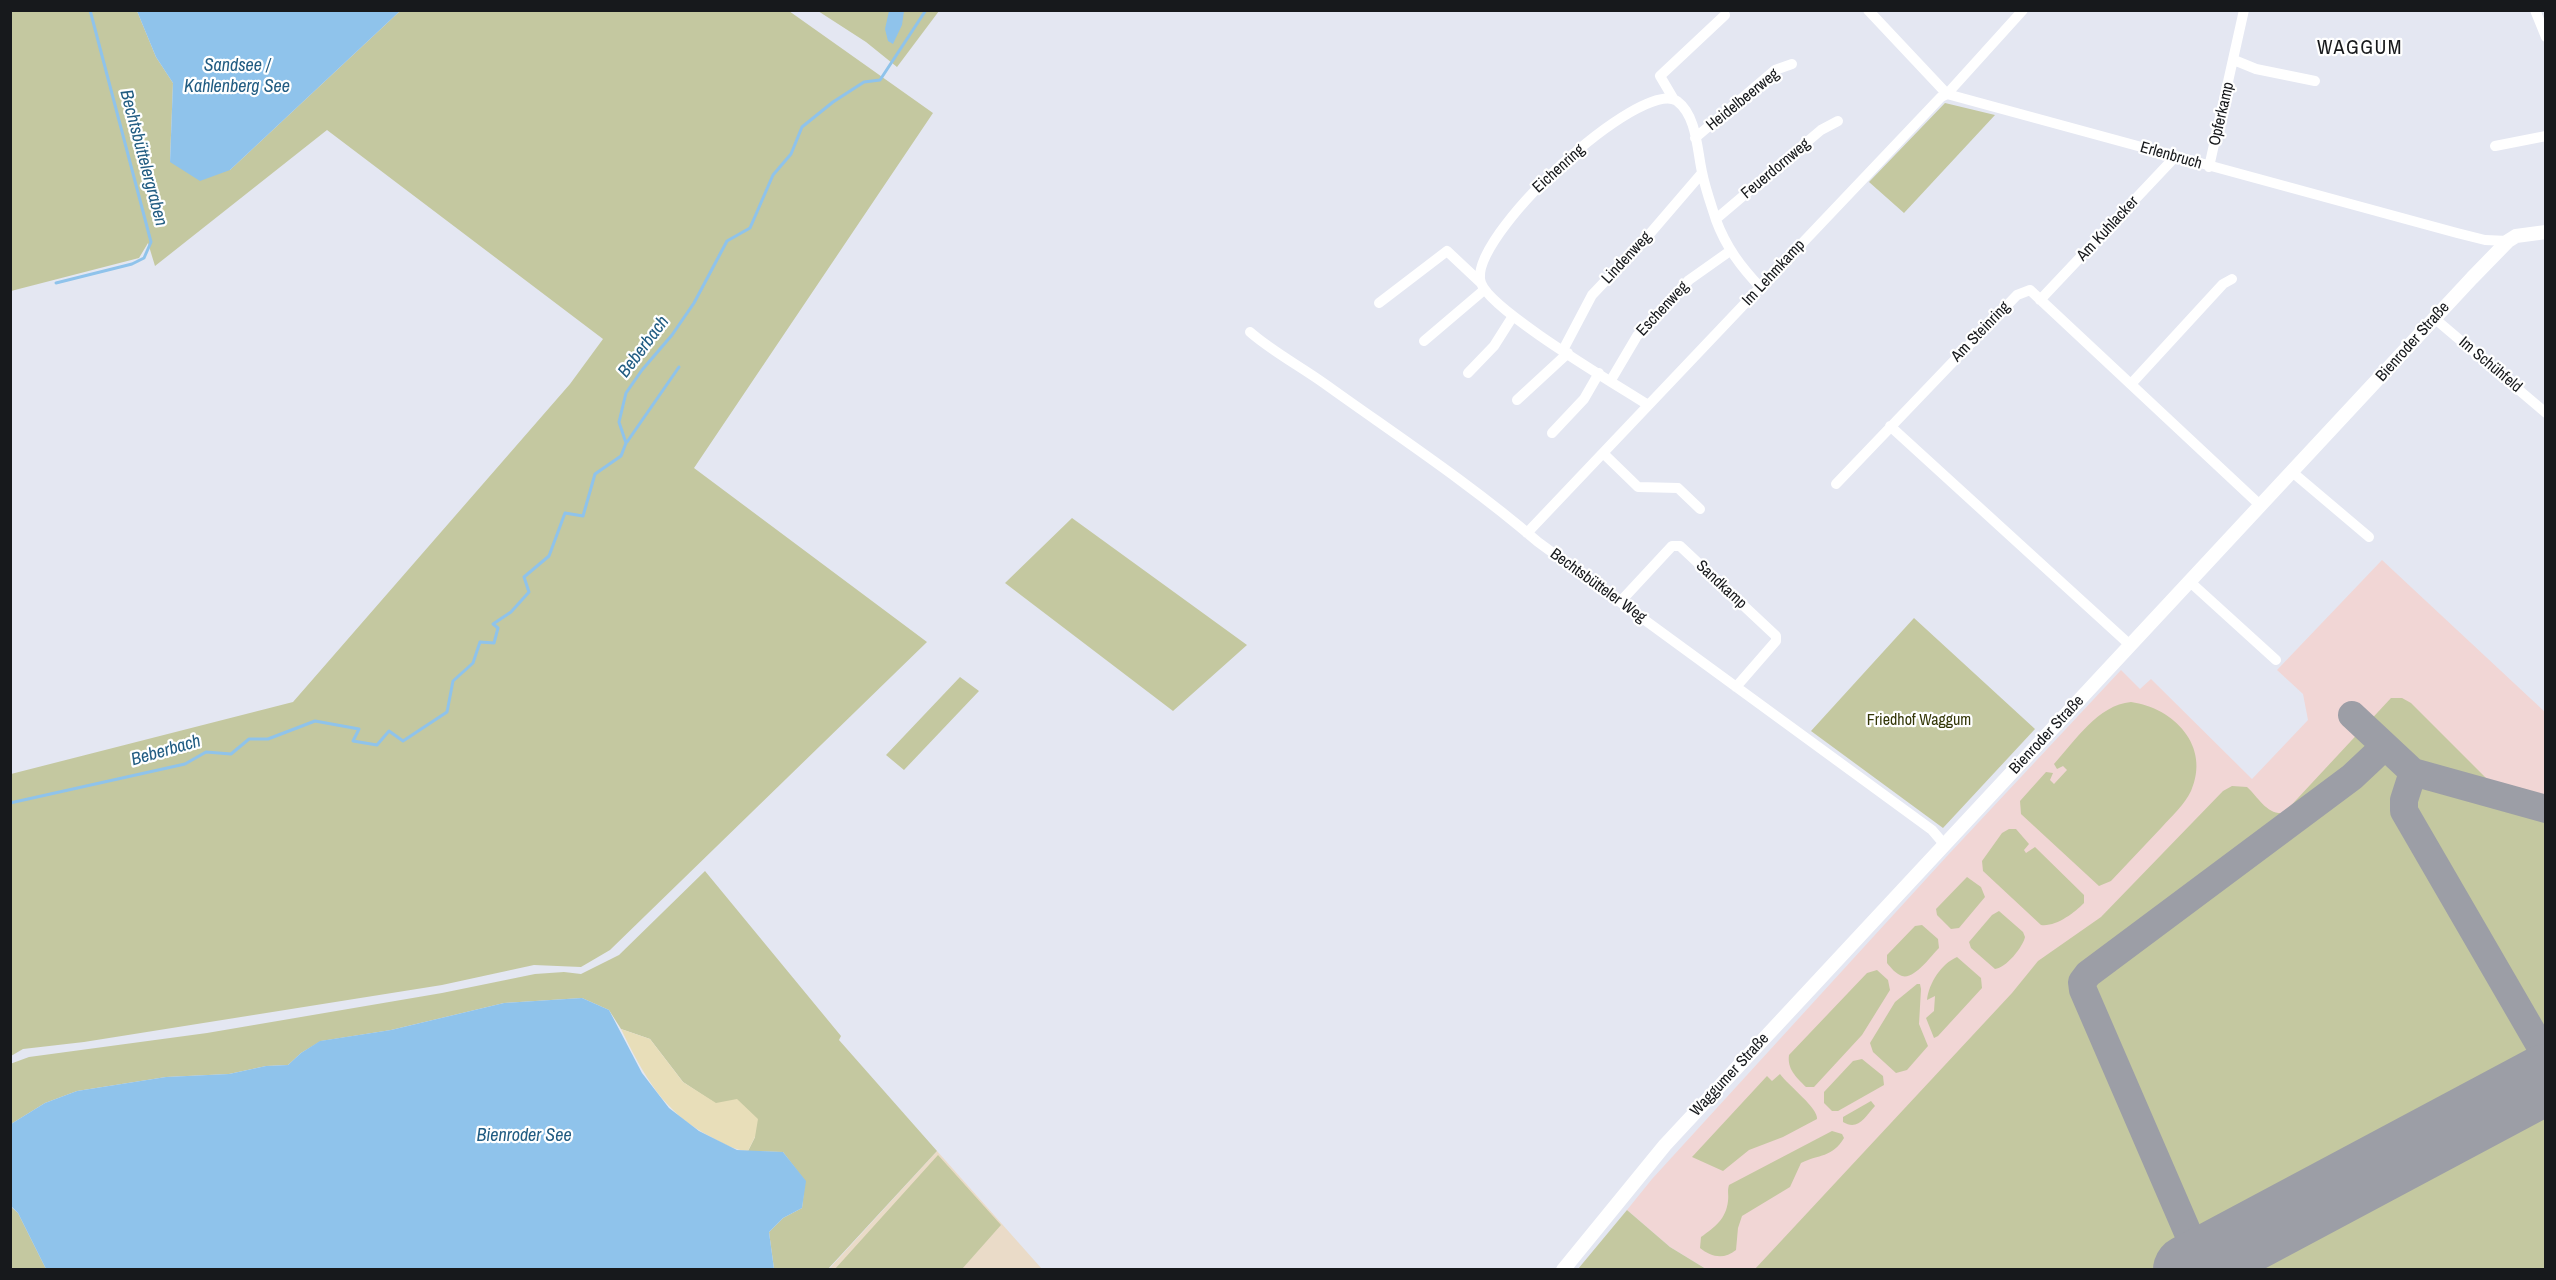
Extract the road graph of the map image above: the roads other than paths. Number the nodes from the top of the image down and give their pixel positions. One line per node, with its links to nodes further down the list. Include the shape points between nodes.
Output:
1 (1868, 10): 10 (street)
2 (2023, 10): 10 (street, Im Lehmkamp)
3 (2244, 10): 7 (street, Opferkamp)
4 (2535, 10): 6 (street)
5 (1725, 15): 11 (street, via 1660,76)
6 (2546, 37)
7 (2234, 60): 9 (street, Opferkamp, via 2256,69); 17 (street, Opferkamp)
8 (1792, 64): 14 (street, Heidelbeerweg, via 1775,70)
9 (2315, 81)
10 (1947, 94): 16 (street, Erlenbruch); 25 (street, Im Lehmkamp)
11 (1672, 98): 14 (street, via 1689,115); 24 (street, Eichenring, via 1657,99 1627,113 1553,173 1493,240 1480,265)
12 (1838, 121): 19 (street, Feuerdornweg, via 1821,130)
13 (2546, 136): 15 (street)
14 (1695, 138): 18 (street)
15 (2495, 146)
16 (2175, 157): 17 (street, Erlenbruch); 26 (street, Am Kuhlacker)
17 (2209, 167): 21 (street, Erlenbruch, via 2466,236)
18 (1702, 173): 19 (street); 32 (street, Lindenweg, via 1592,295)
19 (1716, 219): 22 (street)
20 (2546, 232): 21 (street)
21 (2508, 240): 29 (street, Bienroder Straße)
22 (1730, 250): 25 (street); 35 (street, Eschenweg, via 1689,280 1636,336)
23 (2232, 279): 36 (street, via 2223,284)
24 (1482, 286): 27 (street, via 1447,251); 28 (street); 31 (street)
25 (1761, 288): 38 (street, Im Lehmkamp)
26 (2040, 300): 36 (street); 40 (street, Am Steinring, via 2030,290 2017,295)
27 (1379, 303)
28 (1513, 316): 32 (street); 33 (street, via 1494,346)
29 (2434, 318): 39 (street, Im Schühfeld); 43 (street, Bienroder Straße)
30 (1250, 332): 47 (street, Bechtsbütteler Weg)
31 (1424, 341)
32 (1565, 352): 34 (street); 37 (street, Lindenweg)
33 (1468, 373)
34 (1599, 373): 35 (street); 41 (street, via 1584,399)
35 (1611, 380): 38 (street)
36 (2131, 384): 45 (street)
37 (1517, 400)
38 (1648, 405): 42 (street, Im Lehmkamp)
39 (2546, 413)
40 (1890, 426): 44 (street, Am Steinring); 51 (street)
41 (1552, 434)
42 (1604, 454): 46 (street, via 1638,487 1678,488); 47 (street, Im Lehmkamp)
43 (2291, 471): 45 (street, Bienroder Straße); 48 (street)
44 (1836, 484)
45 (2261, 506): 49 (street, Bienroder Straße)
46 (1700, 509)
47 (1527, 533): 50 (street, Bechtsbütteler Weg)
48 (2369, 537)
49 (2189, 581): 51 (street, Bienroder Straße); 52 (street)
50 (1620, 602): 53 (street, Bechtsbütteler Weg); 53 (street, Sandkamp, via 1672,546 1680,546 1776,636 1776,641)
51 (2130, 645): 54 (street, Bienroder Straße)
52 (2276, 660)
53 (1736, 687): 54 (street, Bechtsbütteler Weg, via 1932,830)
54 (1944, 844): 55 (street, Bienroder Straße)
55 (1904, 887): 56 (street, Waggumer Straße, via 1649,1163)
56 (1563, 1269)

